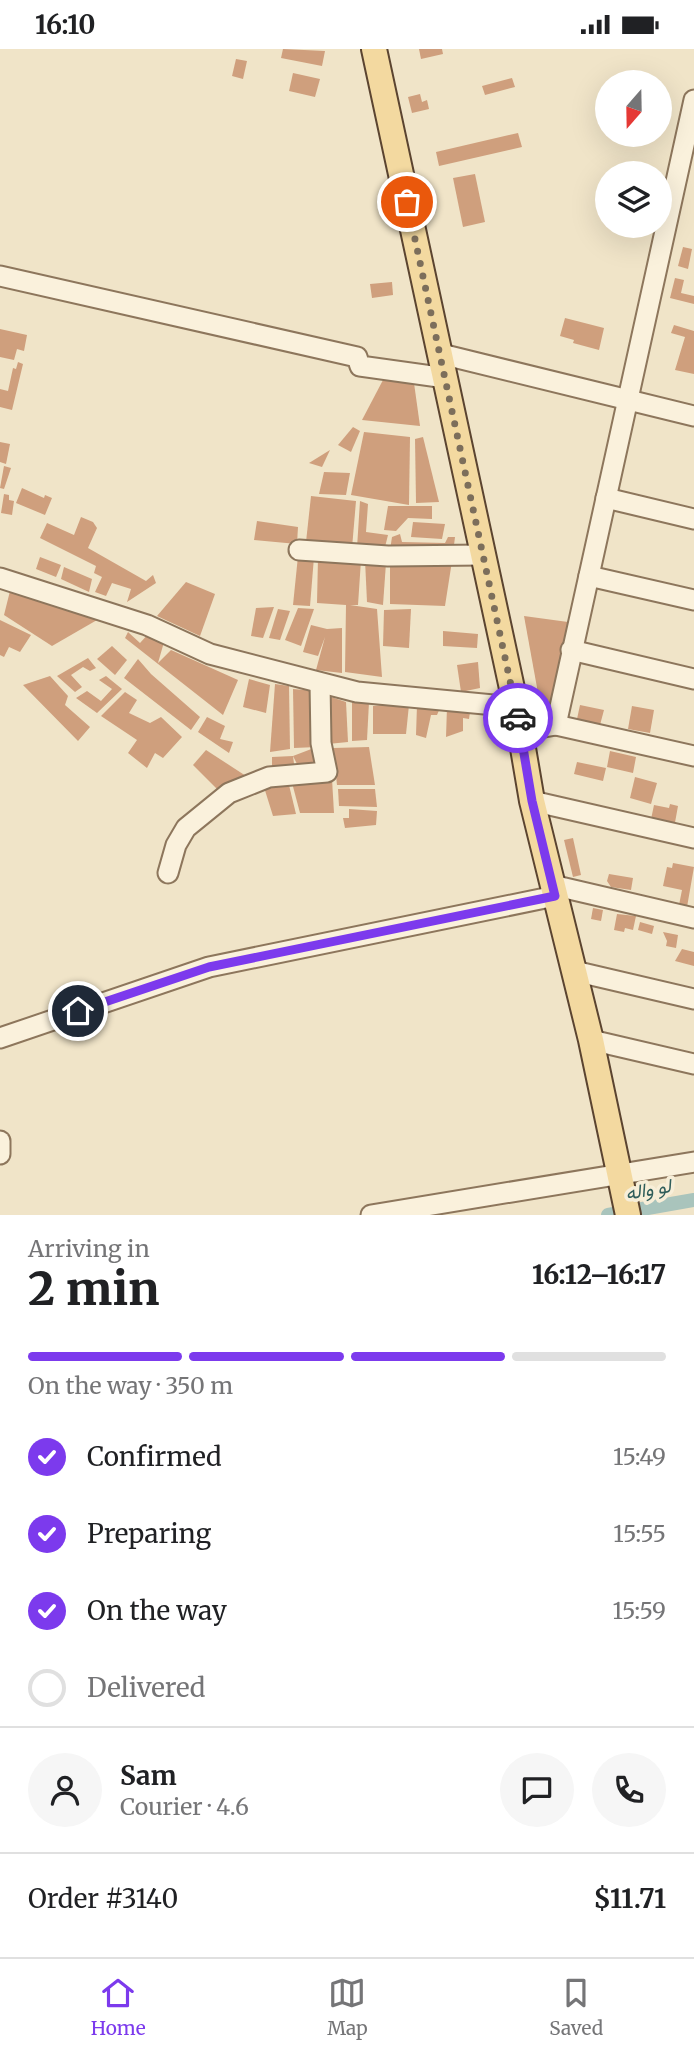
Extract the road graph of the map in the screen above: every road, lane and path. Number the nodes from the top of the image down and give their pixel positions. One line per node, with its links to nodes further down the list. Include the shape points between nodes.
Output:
1 (374, 49): 4 (main road)
2 (694, 100): 6 (street)
3 (0, 276): 5 (street, via 357,357 368,368)
4 (440, 354): 5 (main road); 6 (street)
5 (446, 378): 11 (main road)
6 (626, 400): 7 (street); 8 (street)
7 (694, 415)
8 (606, 498): 9 (street); 12 (street)
9 (694, 519)
10 (299, 550): 11 (street, via 388,556)
11 (483, 555): 18 (main road)
12 (589, 576): 14 (street); 15 (street)
13 (0, 578): 17 (street, via 147,625 210,655)
14 (694, 600)
15 (571, 650): 16 (street); 19 (street)
16 (694, 679)
17 (320, 683): 18 (street); 23 (street, via 321,743 327,772 269,777 229,793 186,828)
18 (518, 719): 19 (street); 21 (main road)
19 (555, 725): 20 (street)
20 (694, 756)
21 (532, 801): 22 (street); 24 (main road)
22 (694, 838)
23 (168, 873)
24 (553, 891): 25 (street); 26 (main road); 28 (street, via 209,967)
25 (694, 918)
26 (574, 971): 27 (street); 29 (main road)
27 (694, 999)
28 (0, 1038)
29 (591, 1039): 30 (street); 34 (main road)
30 (694, 1064)
31 (0, 1141): 32 (street)
32 (0, 1154)
33 (694, 1162): 34 (street)
34 (619, 1175): 35 (main road); 36 (street)
35 (626, 1208)
36 (371, 1215)

